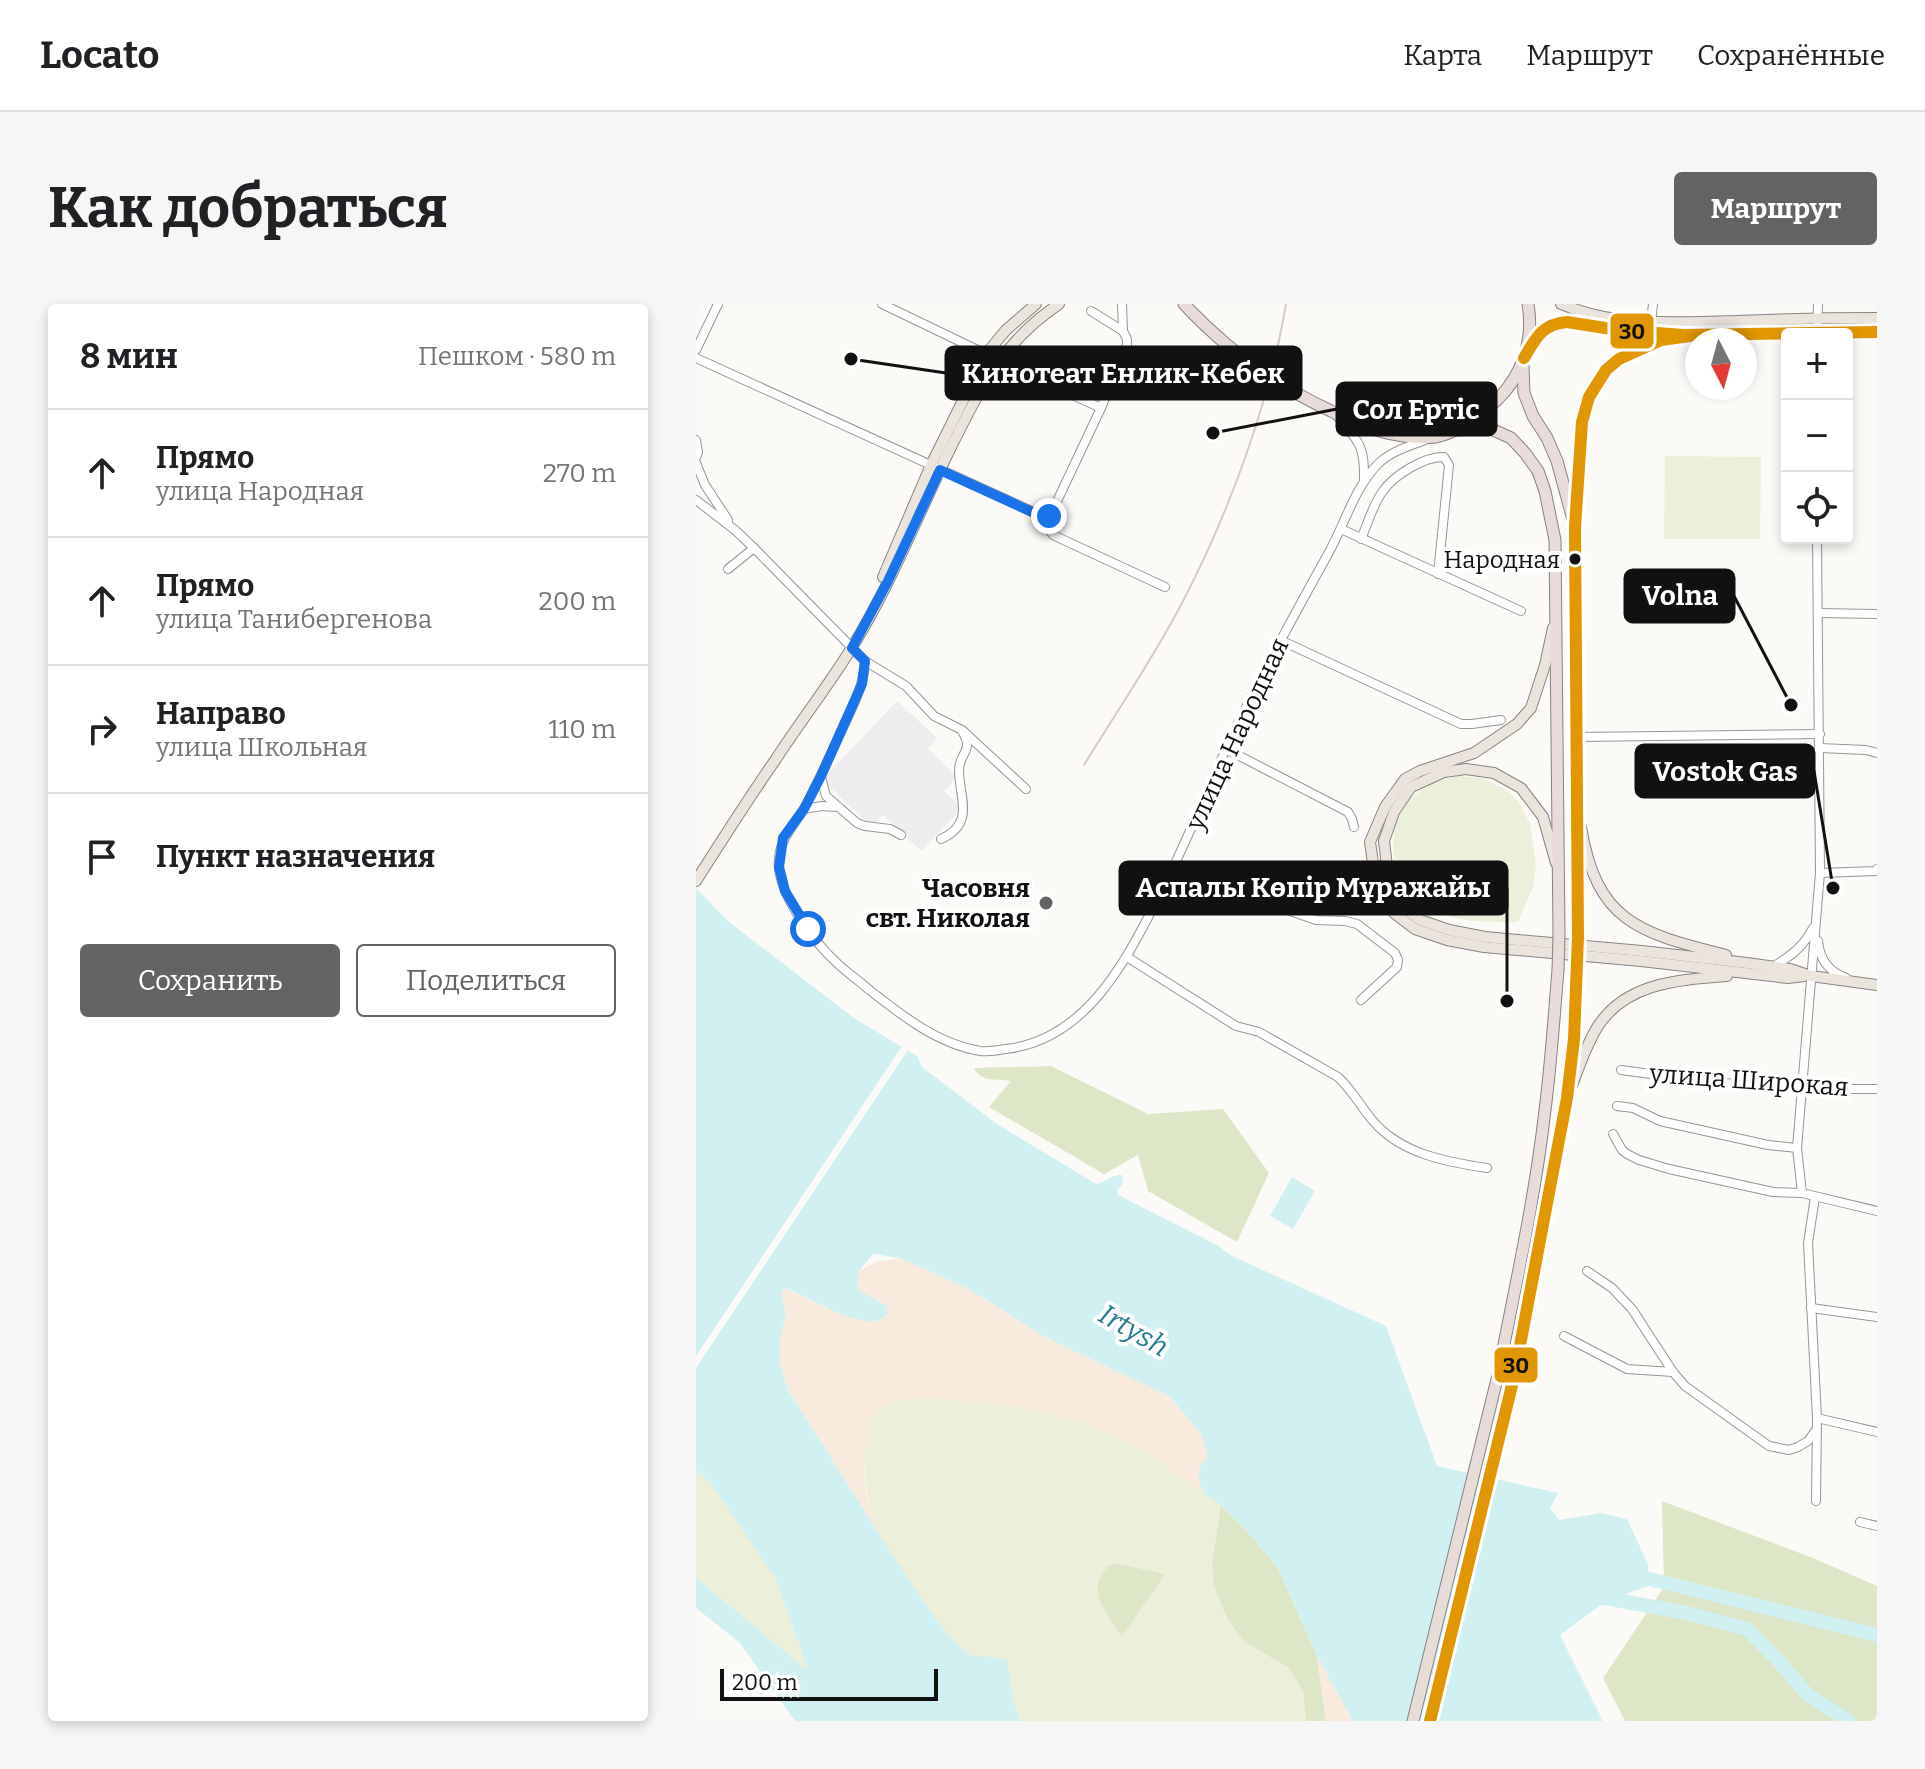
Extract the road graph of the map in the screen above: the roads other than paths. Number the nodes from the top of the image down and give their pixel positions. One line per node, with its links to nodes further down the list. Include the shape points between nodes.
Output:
1 (718, 304): 25 (street)
2 (882, 304): 26 (street)
3 (1036, 304): 26 (main road)
4 (1059, 304): 28 (main road, via 1021,334)
5 (1122, 304): 16 (street)
6 (1184, 304): 31 (highway, via 1253,366)
7 (1528, 304): 29 (highway, via 1530,331)
8 (1561, 304): 14 (main road, via 1581,313)
9 (1653, 304): 14 (street)
10 (1818, 304): 13 (street)
11 (1091, 311): 16 (street)
12 (1877, 318): 13 (main road)
13 (1817, 319): 14 (main road); 15 (street)
14 (1651, 322)
15 (1817, 328)
16 (1123, 331): 30 (street, via 1127,345)
17 (1853, 332): 18 (main road)
18 (1877, 332)
19 (1757, 334): 20 (main road)
20 (1771, 334): 21 (main road); 24 (main road)
21 (1781, 334)
22 (1685, 336): 29 (main road, via 1553,324 1540,332)
23 (1685, 337): 40 (main road, via 1629,353 1606,370 1589,397 1582,422)
24 (1781, 338)
25 (696, 350)
26 (986, 354): 36 (main road)
27 (696, 358): 36 (street)
28 (998, 361): 30 (street); 36 (main road)
29 (1523, 361): 32 (highway, via 1507,391); 40 (highway, via 1524,393 1557,461)
30 (1101, 408): 39 (street)
31 (1335, 413): 33 (highway, via 1381,432); 37 (street, via 1360,443)
32 (1457, 430): 33 (highway); 51 (highway, via 1489,428 1511,438 1538,471 1555,540)
33 (1434, 438): 37 (street, улица Народная, via 1393,453)
34 (696, 440): 35 (street)
35 (696, 460): 42 (street, via 705,485)
36 (936, 468): 39 (street); 54 (main road, via 888,581)
37 (1364, 480): 41 (street, улица Народная)
38 (696, 500): 42 (street)
39 (1047, 518): 48 (street, via 1053,535)
40 (1575, 527): 59 (highway)
41 (1341, 529): 43 (street); 53 (street, улица Народная)
42 (735, 530): 45 (street)
43 (1361, 539): 47 (street); 47 (street, via 1383,491 1397,477 1424,460 1444,457 1449,465)
44 (1817, 544): 50 (street)
45 (754, 548): 46 (street); 54 (street)
46 (728, 569)
47 (1438, 574): 49 (street)
48 (1165, 587)
49 (1521, 611)
50 (1818, 613): 52 (street); 58 (street)
51 (1556, 614): 63 (main road, via 1531,708 1474,753); 75 (highway)
52 (1877, 614)
53 (1280, 640): 56 (street, via 1461,724); 61 (street, улица Народная)
54 (852, 648): 55 (street); 76 (main road)
55 (865, 661): 57 (street, via 906,686 934,716); 64 (street, улица Народная, via 862,684)
56 (1501, 720)
57 (962, 730): 65 (street); 71 (street, via 968,748 959,768 964,810 958,827)
58 (1820, 734): 59 (street); 60 (street)
59 (1577, 737): 66 (highway)
60 (1820, 748): 62 (street); 74 (street)
61 (1226, 749): 69 (street, via 1348,812); 72 (street, улица Народная)
62 (1877, 753)
63 (1422, 775): 75 (main road, via 1466,769 1494,773 1521,788 1543,817); 80 (main road, via 1405,779 1370,842 1376,884 1394,913 1415,929 1484,947)
64 (821, 776): 67 (street, via 826,796); 68 (street, улица Народная)
65 (1026, 789)
66 (1577, 804): 80 (main road, via 1593,873 1619,913 1664,939 1731,956); 88 (highway, bridge, via 1577,971)
67 (836, 807): 68 (street); 70 (street, via 857,823)
68 (804, 809): 78 (street, улица Народная, via 783,838 779,867 785,891 836,962 926,1031 982,1051 1034,1044 1081,1012)
69 (1354, 827)
70 (901, 835)
71 (941, 839)
72 (1177, 863): 78 (street, улица Народная); 84 (street, via 1216,885 1316,920 1357,924 1398,960 1397,967)
73 (1877, 869): 74 (street)
74 (1820, 873): 77 (street)
75 (1559, 876): 107 (highway, bridge, via 1558,970 1545,1110 1526,1229 1498,1375)
76 (696, 881)
77 (1817, 920): 79 (street, via 1794,954); 81 (street); 82 (street, via 1820,955 1835,974)
78 (1127, 957): 92 (street, via 1236,1026 1259,1032 1338,1077 1398,1143 1447,1162)
79 (1774, 966): 80 (main road); 81 (main road)
80 (1747, 968): 81 (main road, via 1788,978); 88 (main road, via 1675,980 1617,1004 1599,1025)
81 (1811, 976): 82 (main road); 86 (street)
82 (1854, 982): 83 (main road)
83 (1877, 985)
84 (1361, 1000)
85 (1621, 1070): 86 (street, улица Широкая)
86 (1803, 1089): 87 (street, улица Широкая); 91 (street)
87 (1877, 1089)
88 (1567, 1098): 108 (highway, via 1512,1388)
89 (1617, 1106): 91 (street, via 1660,1121)
90 (1613, 1134): 93 (street, via 1622,1150 1639,1160 1773,1192)
91 (1797, 1148): 93 (street)
92 (1487, 1168)
93 (1802, 1193): 94 (street)
94 (1815, 1197): 95 (street); 97 (street, via 1808,1243)
95 (1877, 1211)
96 (1587, 1271): 100 (street, via 1632,1309)
97 (1811, 1308): 98 (street); 101 (street)
98 (1877, 1317)
99 (1564, 1336): 100 (street, via 1627,1369)
100 (1673, 1372): 102 (street, via 1769,1446 1798,1447)
101 (1817, 1418): 102 (street); 103 (street)
102 (1816, 1430): 104 (street)
103 (1877, 1432)
104 (1816, 1501)
105 (1860, 1522): 106 (street)
106 (1877, 1526)
107 (1413, 1721)
108 (1430, 1721)

